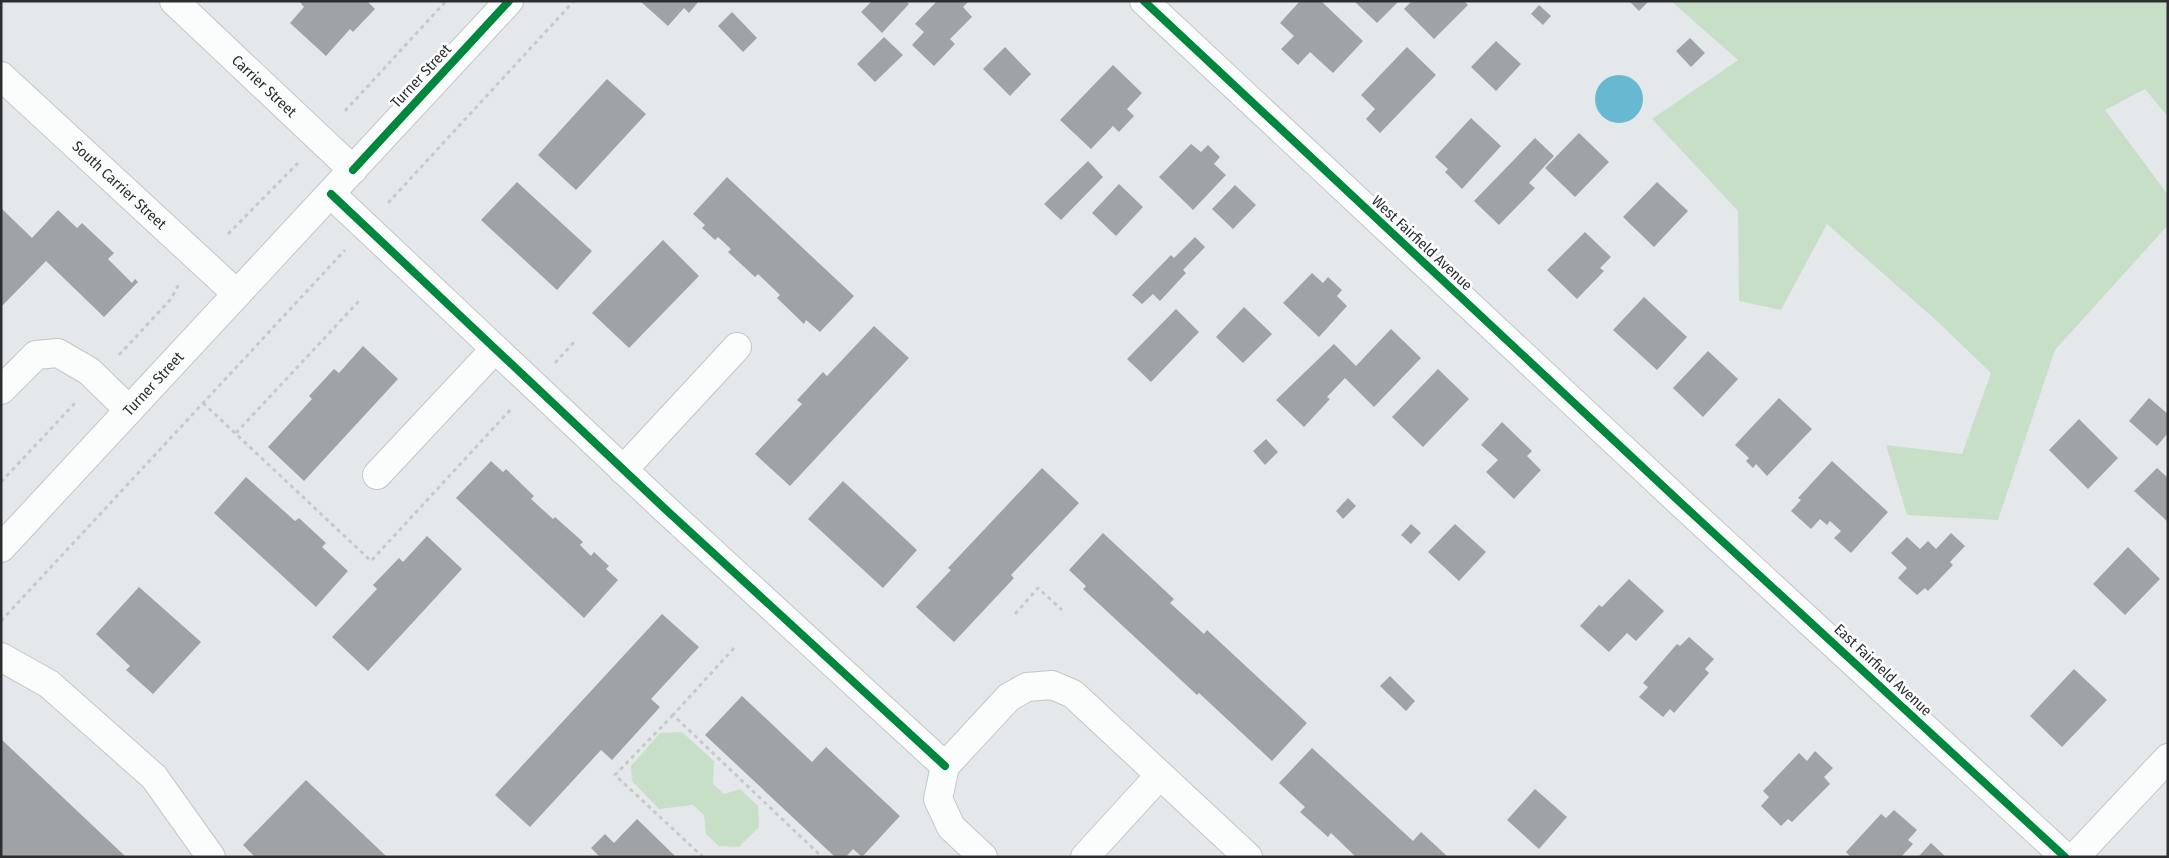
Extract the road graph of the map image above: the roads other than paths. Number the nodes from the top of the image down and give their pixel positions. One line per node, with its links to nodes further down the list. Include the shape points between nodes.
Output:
1 (174, 1): 5 (street, Carrier Street)
2 (508, 1): 5 (street, Turner Street)
3 (1144, 1): 14 (street, West Fairfield Avenue)
4 (1, 76): 7 (street, South Carrier Street)
5 (353, 170): 6 (street, Turner Street)
6 (330, 194): 7 (street, Turner Street); 9 (street)
7 (238, 294): 11 (street, Turner Street)
8 (737, 347): 12 (street)
9 (494, 350): 12 (street); 13 (street)
10 (1, 390): 11 (street, via 36,355 58,353 89,371)
11 (129, 410): 15 (street, Turner Street)
12 (623, 470): 18 (street)
13 (377, 475)
14 (1682, 504): 24 (street, East Fairfield Avenue)
15 (4, 537)
16 (1, 657): 20 (street, via 48,684 154,777)
17 (2168, 758): 25 (street)
18 (945, 766): 19 (street, via 1009,697 1028,687 1052,685 1073,694); 21 (street, via 938,799 951,827)
19 (1160, 775): 22 (street); 23 (street)
20 (211, 857)
21 (983, 857)
22 (1084, 857)
23 (1248, 857)
24 (2065, 857)
25 (2075, 857)

